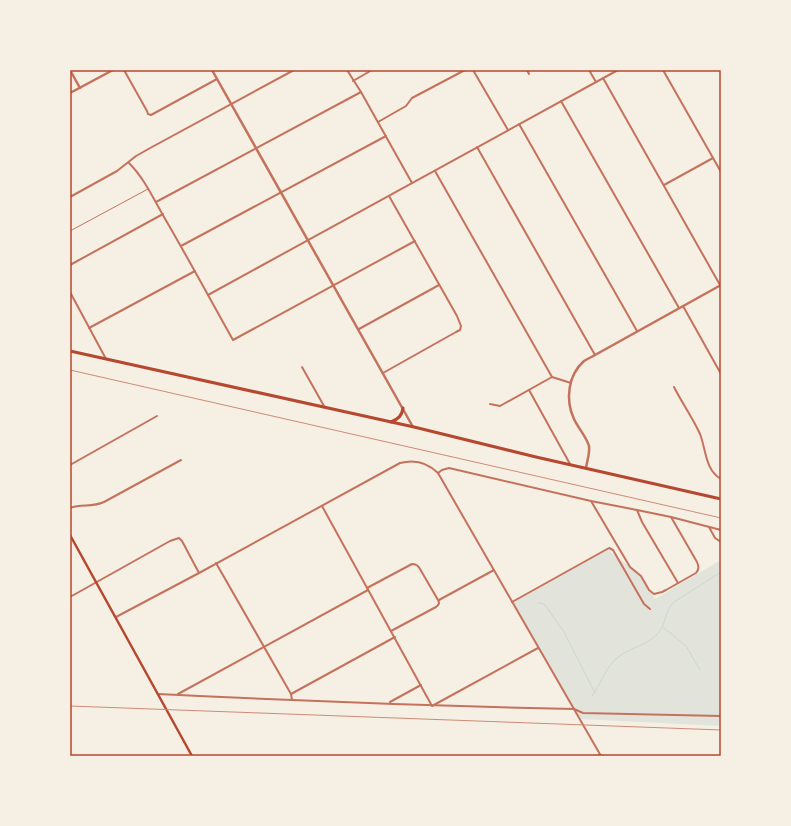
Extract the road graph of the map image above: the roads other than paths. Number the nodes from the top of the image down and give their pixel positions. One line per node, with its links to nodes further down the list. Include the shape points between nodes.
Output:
1 (70, 70): 19 (street)
2 (113, 70): 19 (street)
3 (124, 70): 16 (street, via 148,114 152,115)
4 (212, 70): 16 (street)
5 (294, 70): 23 (street)
6 (347, 70): 17 (street)
7 (372, 70): 17 (street)
8 (465, 70): 24 (street, via 412,98 406,106)
9 (473, 70): 26 (street)
10 (527, 70): 14 (street)
11 (589, 70): 18 (street)
12 (618, 70): 15 (street)
13 (663, 70): 30 (street)
14 (529, 74)
15 (603, 78): 18 (street); 35 (street)
16 (217, 79): 23 (street)
17 (353, 81): 20 (street)
18 (596, 82): 22 (street)
19 (80, 88): 21 (street)
20 (361, 92): 24 (street); 29 (street)
21 (70, 93)
22 (561, 101): 25 (street); 54 (street)
23 (231, 104): 29 (street); 31 (street)
24 (378, 122): 27 (street)
25 (519, 124): 26 (street); 57 (street)
26 (508, 130): 28 (street)
27 (386, 136): 34 (street); 37 (street)
28 (477, 147): 32 (street); 59 (street)
29 (256, 148): 37 (street); 40 (street)
30 (713, 158): 33 (street); 35 (street)
31 (129, 162): 36 (street); 39 (street)
32 (435, 171): 34 (street); 64 (street)
33 (721, 172)
34 (412, 183): 38 (street)
35 (664, 185): 49 (street)
36 (148, 189): 40 (street); 42 (lane)
37 (281, 193): 43 (street); 45 (street)
38 (389, 196): 43 (street); 44 (street)
39 (70, 197)
40 (156, 202): 41 (street)
41 (163, 214): 45 (street); 46 (street)
42 (70, 231)
43 (308, 240): 50 (street); 52 (street)
44 (415, 241): 48 (street); 50 (street)
45 (181, 246): 47 (street)
46 (70, 265)
47 (195, 271): 52 (street); 55 (street)
48 (439, 285): 56 (street); 62 (street, via 461,324 460,328)
49 (721, 285): 53 (street)
50 (334, 286): 52 (street, via 233,340); 56 (street)
51 (70, 292): 55 (street)
52 (208, 295)
53 (682, 306): 54 (street); 63 (street)
54 (679, 308): 57 (street)
55 (89, 328): 60 (street)
56 (359, 329): 62 (street)
57 (637, 331): 59 (street)
58 (70, 351): 60 (main road)
59 (595, 355): 65 (street, via 584,361)
60 (106, 359): 69 (main road)
61 (302, 367): 69 (street)
62 (383, 372): 70 (street)
63 (721, 374)
64 (552, 377): 65 (street); 67 (street)
65 (571, 383): 77 (street, via 571,412 589,448)
66 (674, 387): 79 (street, via 700,435 712,472)
67 (529, 390): 68 (street, via 500,406); 75 (street)
68 (490, 404)
69 (325, 408): 72 (main road)
70 (403, 408): 72 (main road, via 401,416); 73 (street)
71 (157, 416): 76 (street)
72 (391, 422): 73 (main road)
73 (414, 427): 75 (main road)
74 (181, 460): 83 (street, via 100,504 77,505)
75 (570, 464): 77 (main road)
76 (70, 465)
77 (586, 468): 80 (main road)
78 (438, 473): 81 (street, via 448,468); 82 (street, via 422,462 402,462); 91 (street)
79 (721, 479)
80 (721, 499)
81 (591, 500): 84 (street); 94 (street, via 630,567 641,576 649,590 657,594)
82 (322, 506): 90 (street); 95 (street)
83 (70, 508)
84 (637, 510): 85 (street); 94 (street)
85 (671, 517): 86 (street); 94 (street, via 699,567 696,573)
86 (709, 527): 87 (street); 89 (street, via 715,538)
87 (721, 530)
88 (70, 535): 93 (main road)
89 (721, 542)
90 (216, 563): 92 (street); 103 (street)
91 (494, 570): 97 (street); 98 (street)
92 (199, 573): 93 (street, via 179,538); 100 (street)
93 (96, 582): 96 (street); 100 (main road)
94 (678, 583)
95 (368, 589): 97 (street, via 415,564); 101 (street); 103 (street)
96 (70, 596)
97 (438, 600): 101 (street, via 439,605 436,607)
98 (512, 602): 99 (street, via 609,548 613,550 644,604); 104 (street)
99 (650, 609)
100 (116, 617): 106 (main road)
101 (391, 631): 102 (street)
102 (395, 637): 105 (street); 107 (street)
103 (264, 647): 107 (street); 108 (street)
104 (538, 648): 111 (street); 112 (street)
105 (421, 685): 110 (street); 111 (street)
106 (158, 694): 108 (street); 114 (main road)
107 (291, 694): 109 (street)
108 (177, 695): 109 (street)
109 (292, 700): 110 (street)
110 (389, 703): 111 (street)
111 (432, 706): 112 (street)
112 (574, 709): 113 (street, via 583,713); 116 (street)
113 (721, 716)
114 (192, 756)
115 (596, 756): 116 (street)
116 (601, 756)

